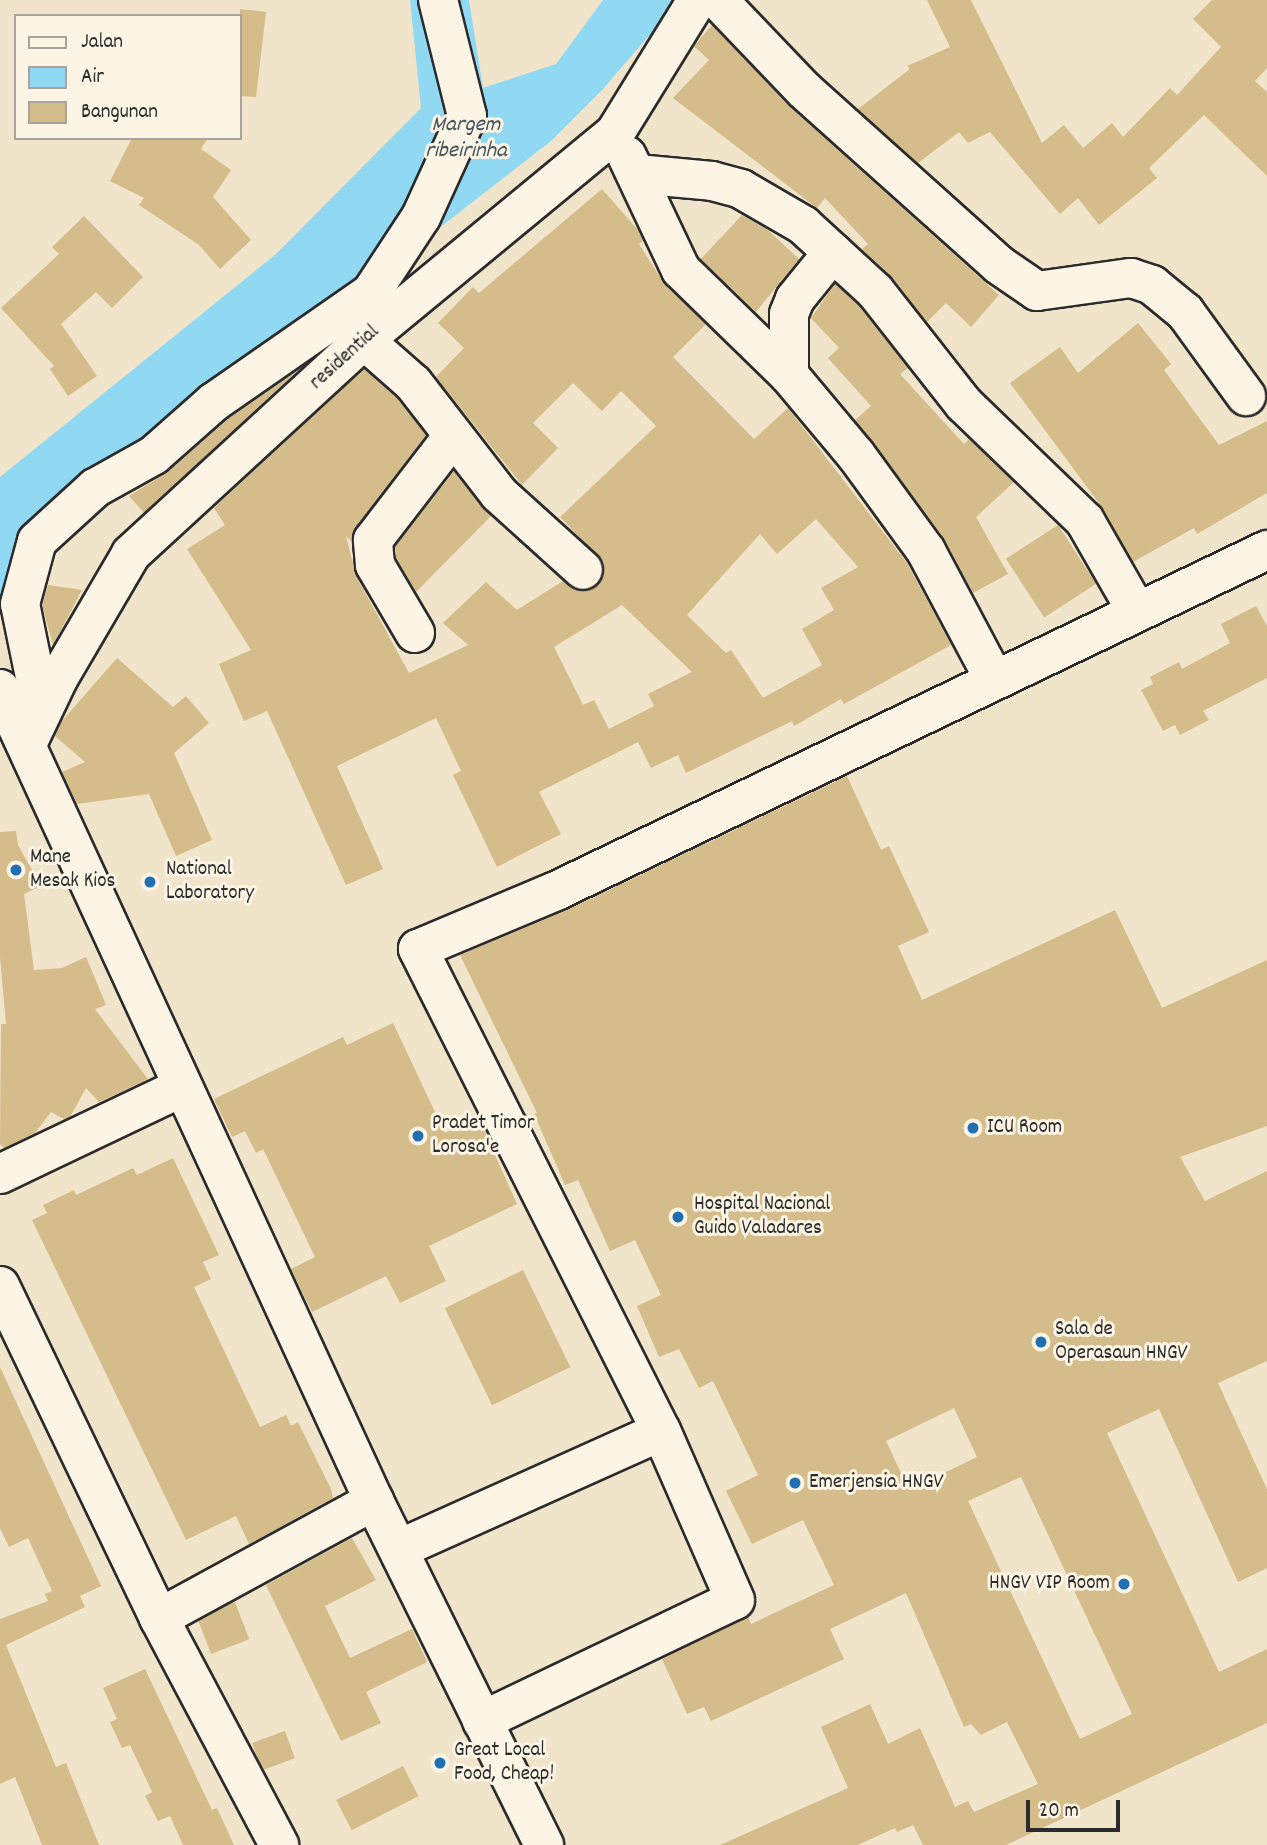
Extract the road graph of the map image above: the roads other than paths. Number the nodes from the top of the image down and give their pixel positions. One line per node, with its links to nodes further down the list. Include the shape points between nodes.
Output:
1 (438, 0): 17 (street, via 467,116 421,217 371,293 214,402 154,455 95,488 37,541 20,604)
2 (697, 0): 4 (street, residential)
3 (718, 0): 9 (street, via 804,90 999,265 1037,291 1130,278 1152,285 1185,312)
4 (615, 133): 5 (street); 7 (street, residential)
5 (637, 174): 6 (street, via 712,181 741,189 771,203); 8 (street, via 681,270)
6 (834, 252): 8 (street, via 795,299 789,314); 13 (street, via 893,312 964,404 1085,521)
7 (363, 340): 10 (street, via 413,383); 17 (street, residential, via 131,554)
8 (789, 375): 15 (street, via 856,455 926,551)
9 (1246, 396)
10 (453, 436): 12 (street, via 499,494); 14 (street, via 373,540 375,565)
11 (1267, 550): 13 (street)
12 (583, 570)
13 (1136, 610): 15 (street)
14 (415, 634)
15 (994, 679): 21 (street, via 556,891 418,949)
16 (1, 690): 17 (street)
17 (35, 727): 18 (street)
18 (182, 1087): 19 (street); 22 (street)
19 (0, 1174)
20 (0, 1286): 24 (street)
21 (661, 1431): 23 (street); 25 (street, via 736,1600)
22 (374, 1501): 23 (street); 24 (street)
23 (400, 1549): 25 (street)
24 (159, 1618): 26 (street)
25 (482, 1720): 27 (street)
26 (279, 1845)
27 (544, 1845)

